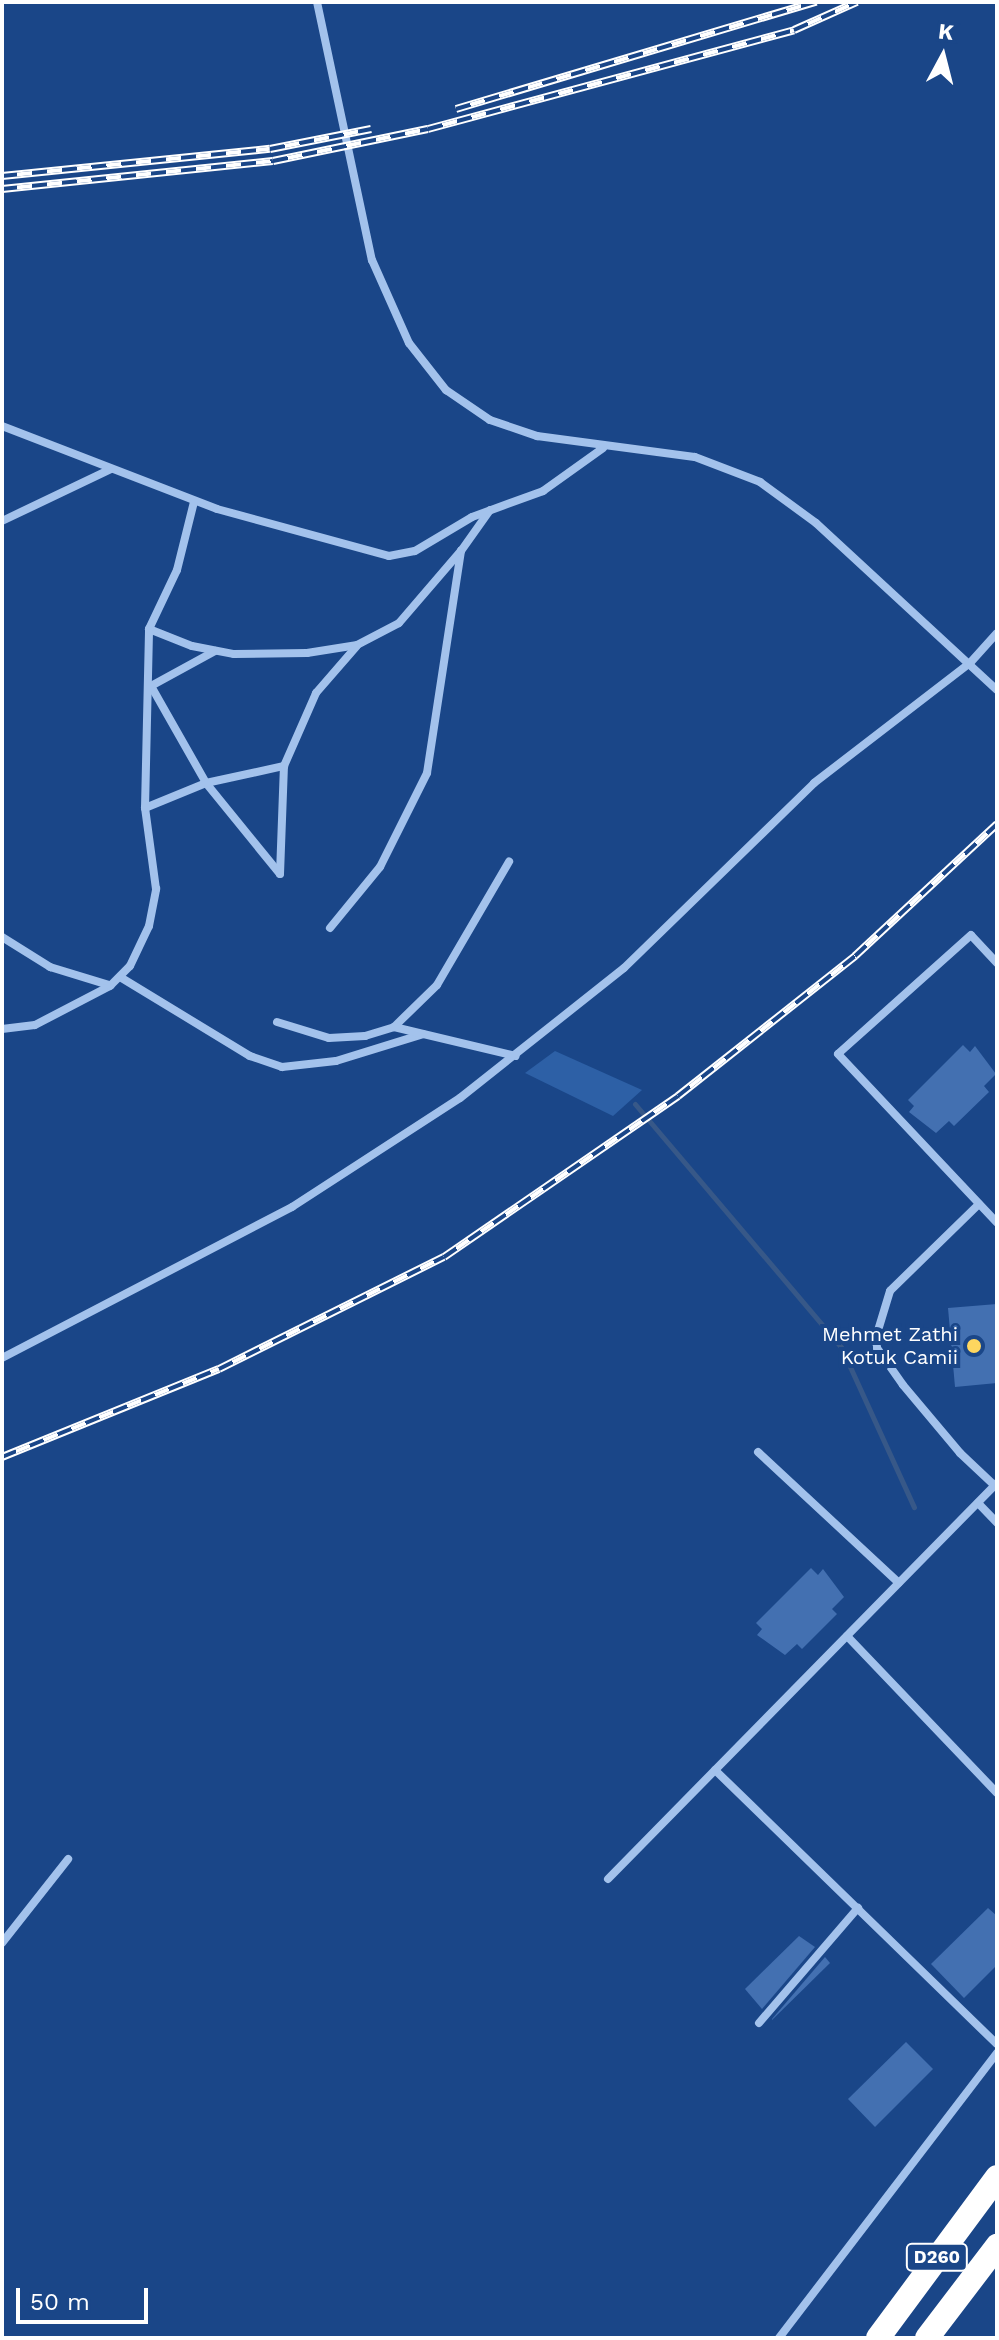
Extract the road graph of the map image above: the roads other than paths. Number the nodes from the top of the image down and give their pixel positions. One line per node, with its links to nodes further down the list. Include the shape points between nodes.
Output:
1 (317, 2): 3 (street, via 364,235 409,343 446,390 490,420 537,436)
2 (2, 426): 4 (street)
3 (603, 448): 6 (street, via 543,491); 13 (street, via 695,457 760,482 816,523)
4 (111, 469): 5 (street); 7 (street)
5 (194, 502): 6 (street, via 389,556 415,551); 9 (street, via 177,570)
6 (491, 510): 8 (street)
7 (2, 521)
8 (461, 551): 11 (street, via 399,623); 20 (street, via 427,773 394,844)
9 (149, 629): 12 (street); 14 (street)
10 (997, 633): 13 (street)
11 (357, 645): 12 (street, via 273,656); 16 (street, via 316,693)
12 (215, 651): 14 (street)
13 (970, 663): 15 (street); 29 (street, via 814,783 676,922)
14 (151, 686): 17 (street); 18 (street)
15 (997, 690)
16 (284, 766): 17 (street); 17 (street, via 280,874)
17 (206, 783): 18 (street)
18 (145, 808): 23 (street, via 154,912 137,954)
19 (509, 862): 26 (street, via 437,985)
20 (330, 928)
21 (2, 937): 24 (street, via 50,967)
22 (997, 963): 30 (street, via 971,935 838,1054)
23 (120, 977): 24 (street); 28 (street, via 250,1056 282,1067 336,1061)
24 (110, 986): 27 (street, via 35,1025)
25 (277, 1022): 26 (street, via 329,1038 365,1036)
26 (394, 1027): 28 (street)
27 (2, 1029)
28 (423, 1034): 29 (street)
29 (516, 1056): 32 (street, via 403,1138 292,1207)
30 (979, 1204): 31 (street); 34 (street, via 890,1291 876,1337 877,1348 903,1385)
31 (997, 1223)
32 (2, 1358)
33 (758, 1452): 37 (street)
34 (996, 1484): 35 (street)
35 (978, 1503): 36 (street); 37 (street)
36 (997, 1523)
37 (899, 1583): 38 (street)
38 (847, 1636): 39 (street); 40 (street)
39 (715, 1770): 42 (street); 43 (street)
40 (997, 1793)
41 (68, 1859): 44 (street)
42 (608, 1879)
43 (858, 1908): 45 (street); 46 (street)
44 (2, 1943)
45 (759, 2023)
46 (997, 2044)
47 (997, 2053): 50 (street)
48 (997, 2177): 51 (highway, D260)
49 (997, 2246): 52 (highway, D260)
50 (779, 2338)
51 (878, 2338)
52 (927, 2338)

